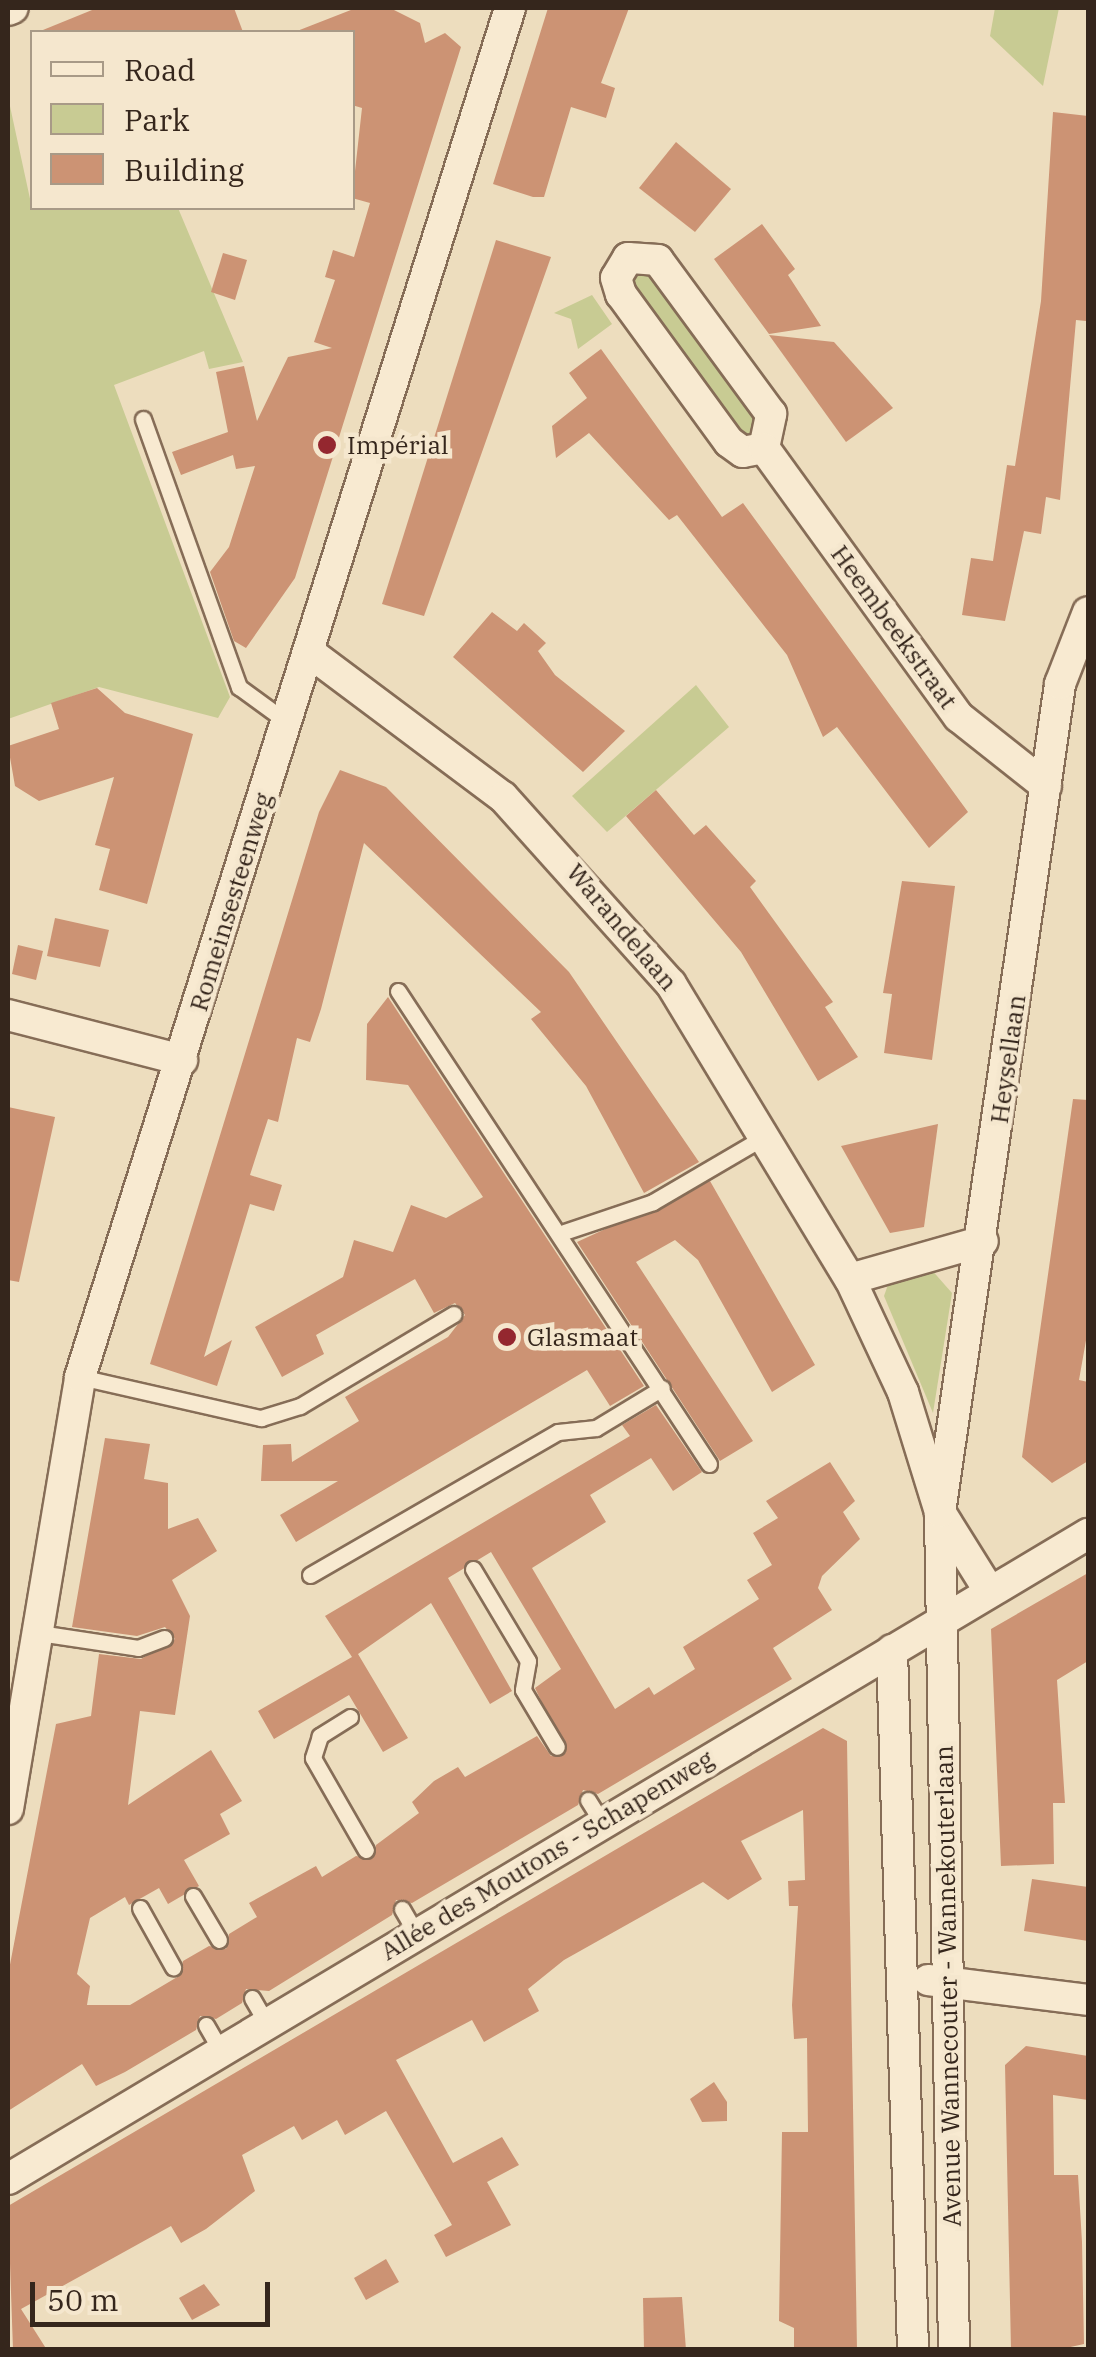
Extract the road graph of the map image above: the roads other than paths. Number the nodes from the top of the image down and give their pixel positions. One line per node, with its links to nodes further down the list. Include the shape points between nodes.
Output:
1 (510, 8): 5 (street, Romeinsesteenweg)
2 (143, 420): 6 (lane, via 233,676 252,702)
3 (764, 448): 3 (street, via 743,452 729,442 620,294 616,278 628,258 658,260 771,414); 7 (street, Heembeekstraat, via 959,717)
4 (1088, 612): 7 (street, Heysellaan, via 1064,662)
5 (309, 652): 6 (street, Romeinsesteenweg); 11 (street, Warandelaan, via 454,755 548,840 644,946)
6 (287, 722): 10 (street, Romeinsesteenweg)
7 (1046, 786): 13 (street, Heysellaan)
8 (398, 991): 12 (lane)
9 (8, 1015): 10 (street)
10 (182, 1060): 16 (street, Romeinsesteenweg)
11 (767, 1134): 12 (lane, via 653,1202); 14 (street, Warandelaan)
12 (564, 1232): 17 (lane)
13 (983, 1241): 14 (street); 19 (street, Heysellaan)
14 (850, 1279): 19 (street, Warandelaan, via 903,1392)
15 (454, 1314): 16 (lane, via 300,1406 261,1418)
16 (80, 1376): 25 (street, Romeinsesteenweg)
17 (662, 1388): 18 (lane); 22 (lane, via 596,1428 558,1432)
18 (710, 1464)
19 (940, 1512): 23 (street, Warandelaan); 24 (street, Warandelaan)
20 (1088, 1534): 23 (street, Allée des Moutons - Schapenweg)
21 (473, 1570): 29 (lane, via 528,1661 523,1690)
22 (310, 1575)
23 (990, 1592): 24 (street, Allée des Moutons - Schapenweg)
24 (940, 1622): 27 (street, Allée des Moutons - Schapenweg); 37 (street, Avenue Wannecouter - Wannekouterlaan)
25 (40, 1633): 26 (lane, via 138,1648); 30 (street, Romeinsesteenweg)
26 (164, 1638)
27 (892, 1650): 36 (street, Avenue Wannecouter - Wannekouterlaan); 39 (street, Allée des Moutons - Schapenweg, via 595,1811 213,2037)
28 (350, 1717): 31 (lane, via 320,1736 313,1758)
29 (557, 1748)
30 (8, 1809)
31 (366, 1850)
32 (193, 1896): 34 (lane)
33 (140, 1908): 35 (lane)
34 (219, 1940)
35 (173, 1966)
36 (906, 1980): 37 (street); 40 (street, Avenue Wannecouter - Wannekouterlaan)
37 (948, 1980): 38 (street); 41 (street, Avenue Wannecouter - Wannekouterlaan)
38 (1088, 2000)
39 (8, 2179)
40 (913, 2350)
41 (954, 2350)

